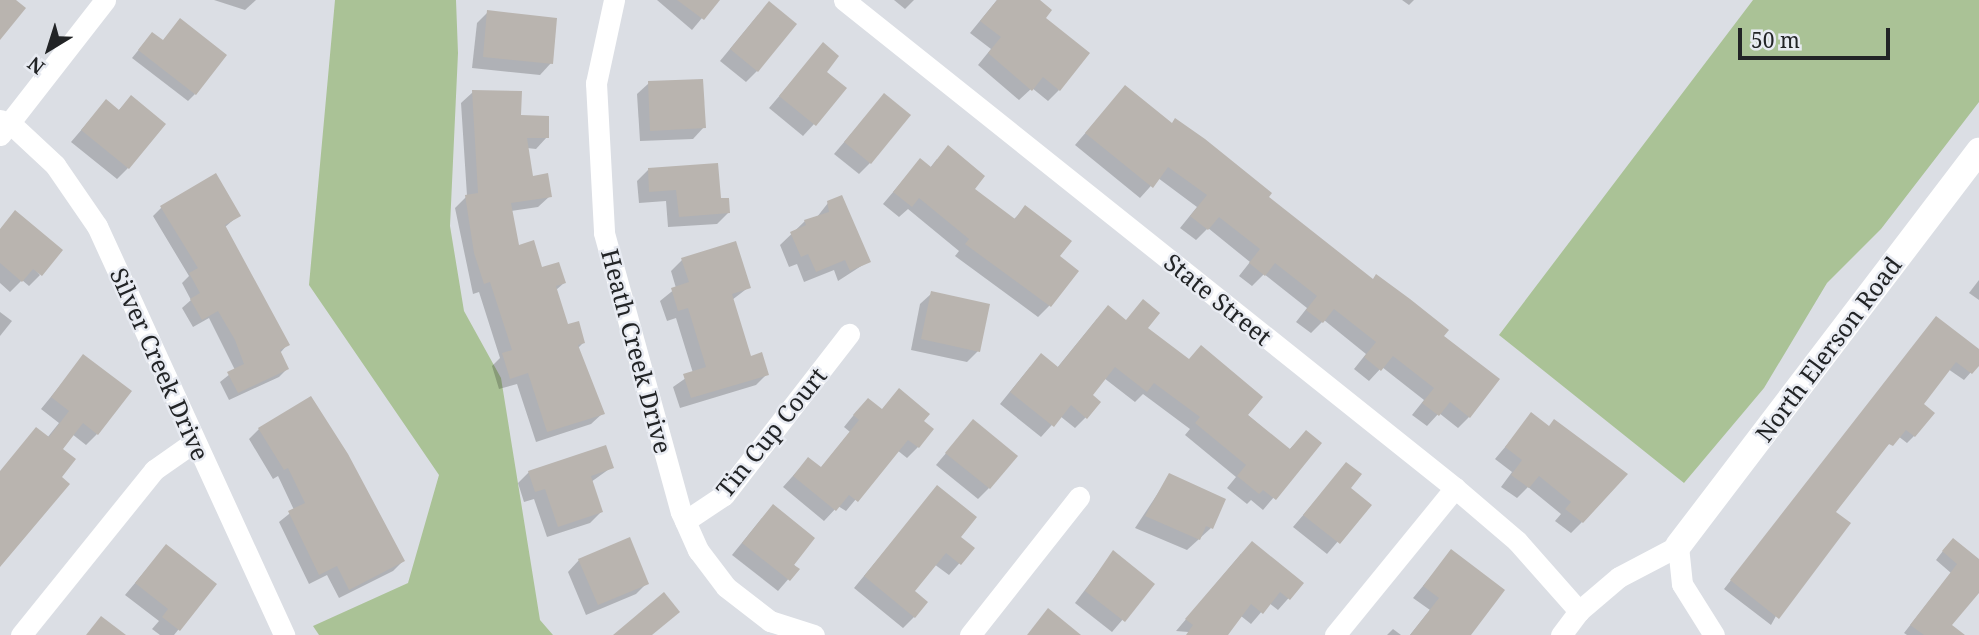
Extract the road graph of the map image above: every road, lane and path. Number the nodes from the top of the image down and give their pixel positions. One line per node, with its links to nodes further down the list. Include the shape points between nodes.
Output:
1 (106, 0): 4 (street)
2 (614, 0): 10 (street, Heath Creek Drive, via 596,83 604,233)
3 (844, 0): 8 (street, State Street)
4 (3, 126): 7 (street, Silver Creek Drive, via 55,165 97,226)
5 (1977, 157): 11 (street, North Elerson Road)
6 (849, 334): 10 (street, Tin Cup Court, via 724,495)
7 (194, 442): 13 (street, via 153,470); 14 (street, Silver Creek Drive)
8 (1455, 488): 12 (street, State Street, via 1517,541); 17 (street)
9 (1079, 496): 16 (street)
10 (685, 521): 15 (street, Heath Creek Drive, via 698,550 726,587 770,621)
11 (1678, 546): 12 (street, via 1619,577); 19 (street, via 1682,584)
12 (1579, 611): 18 (street)
13 (21, 635)
14 (284, 635)
15 (814, 635)
16 (970, 635)
17 (1335, 635)
18 (1561, 635)
19 (1714, 635)

